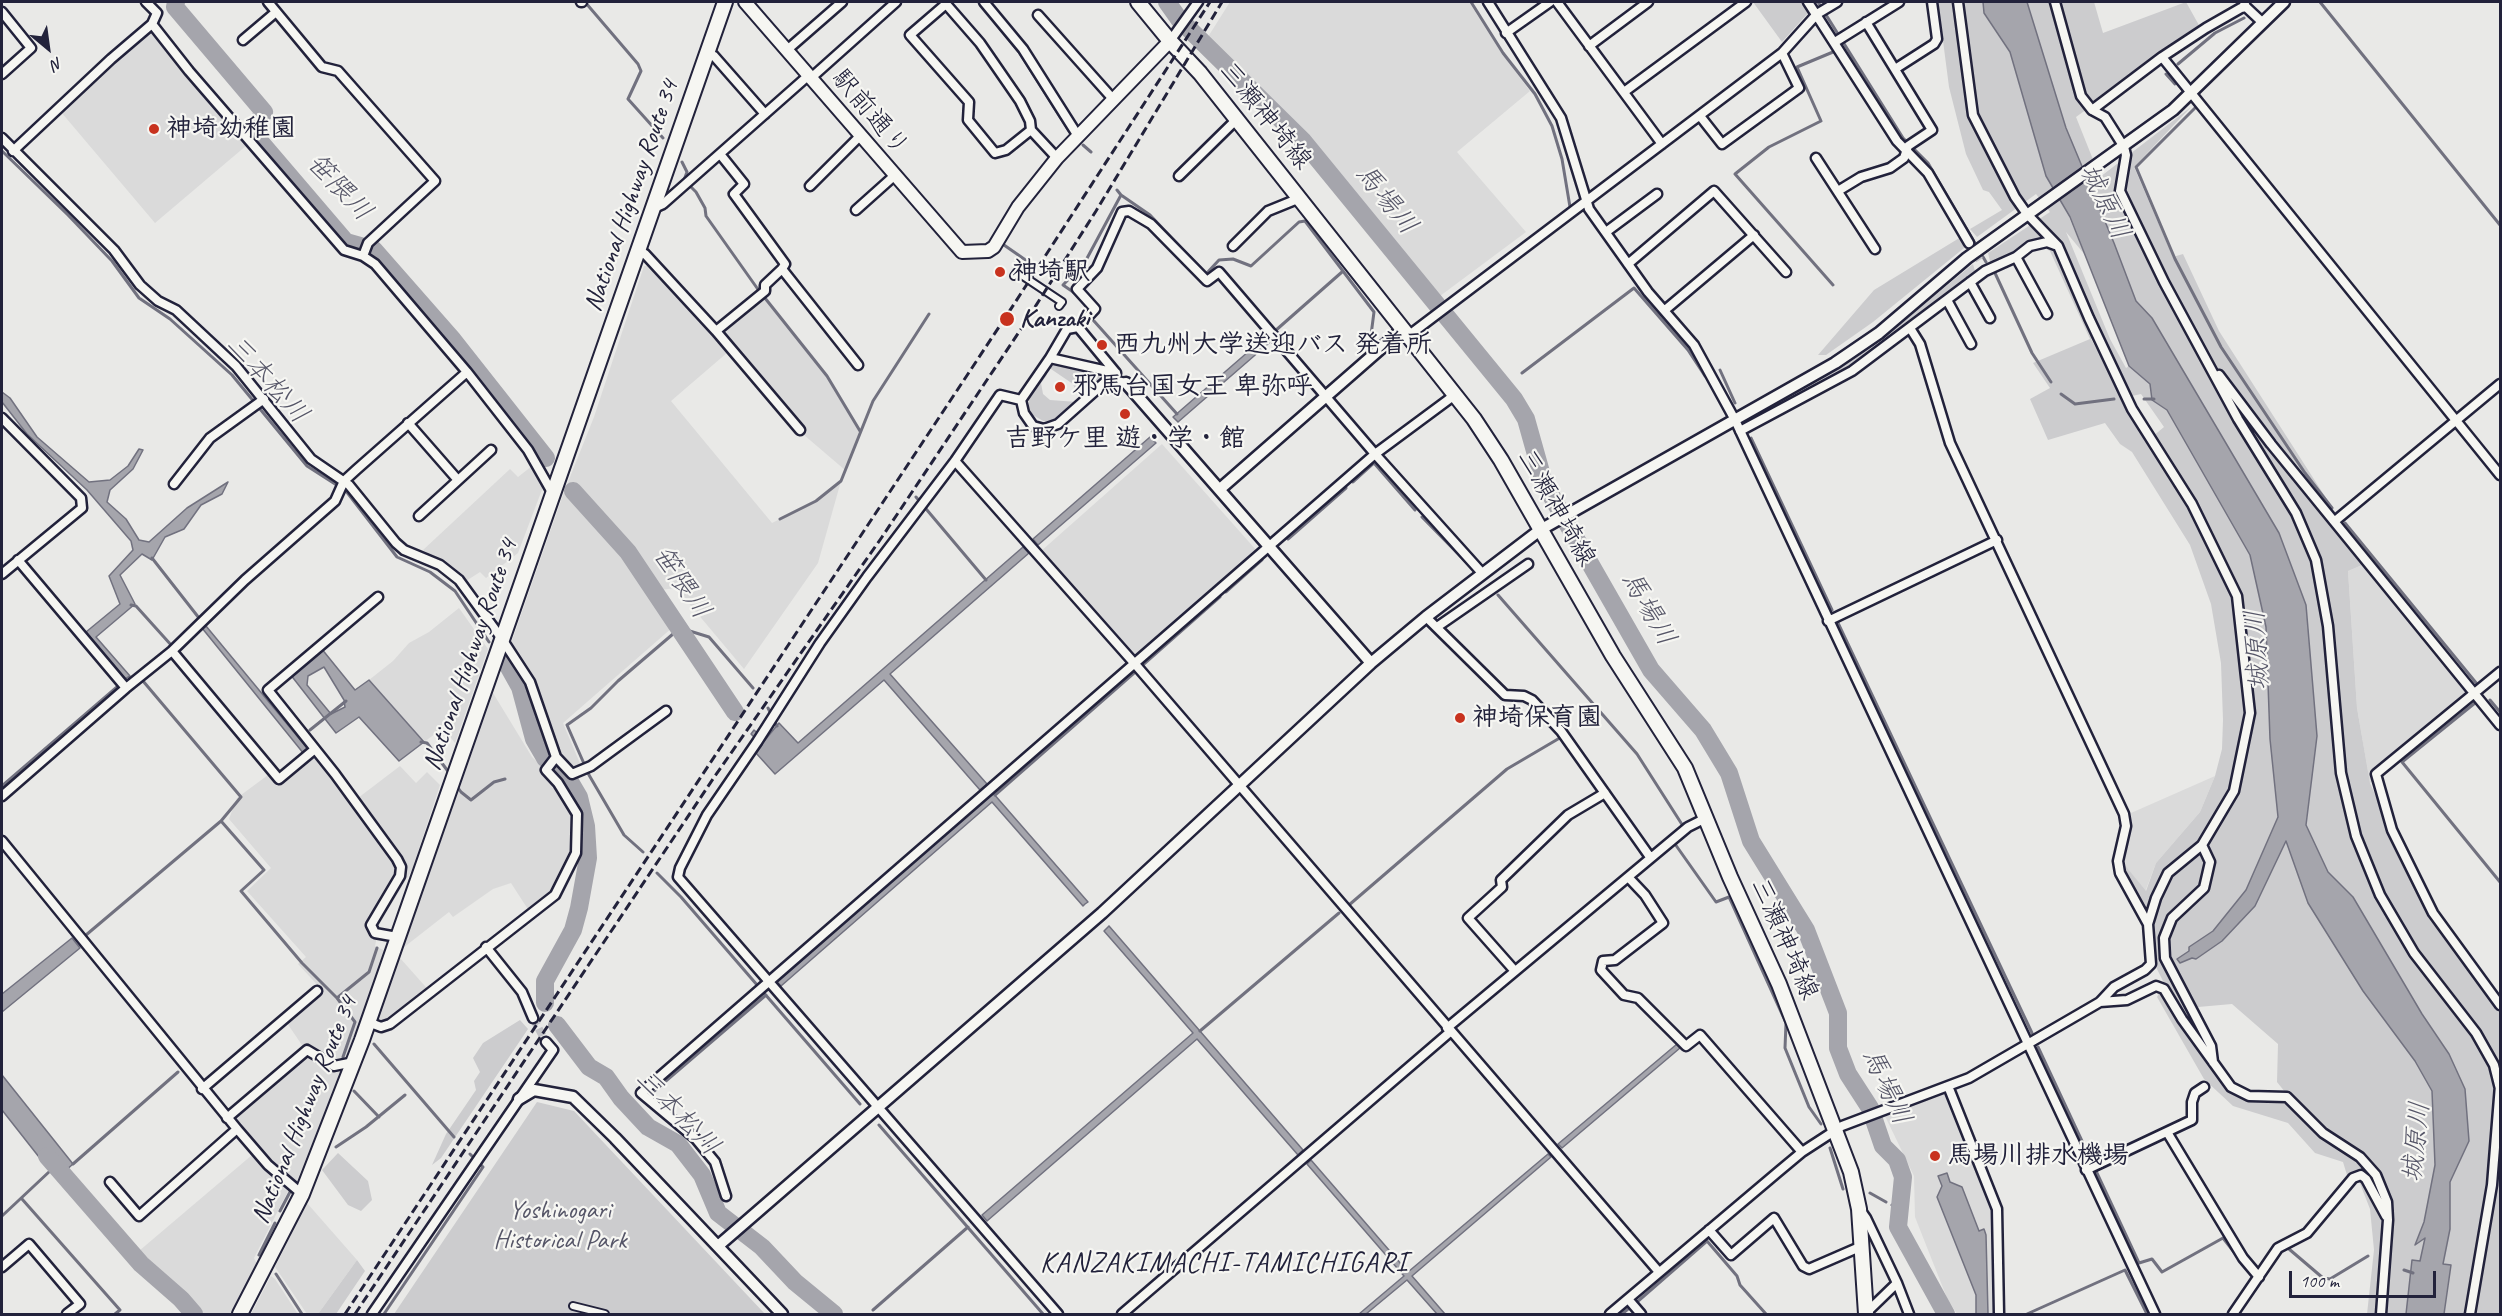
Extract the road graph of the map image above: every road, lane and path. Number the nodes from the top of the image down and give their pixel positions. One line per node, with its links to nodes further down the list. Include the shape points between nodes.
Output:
1 (146, 2): 29 (street, via 157,13)
2 (268, 2): 24 (street)
3 (725, 2): 36 (main road, National Highway Route 34)
4 (746, 2): 35 (main road, 駅前通り)
5 (896, 2): 41 (street)
6 (984, 2): 51 (street, via 1023,49)
7 (1138, 2): 31 (main road, 三瀬神埼線)
8 (1198, 2): 31 (street)
9 (1488, 2): 30 (street)
10 (1550, 2): 30 (street)
11 (1557, 2): 34 (street)
12 (1648, 2): 34 (street)
13 (1746, 2): 42 (street)
14 (1808, 2): 25 (street)
15 (1837, 2): 25 (street)
16 (1899, 2): 27 (street)
17 (1932, 2): 39 (street, via 1938,39)
18 (1958, 2): 69 (street, via 1973,115)
19 (2055, 2): 45 (street, via 2081,96)
20 (2284, 2): 28 (street)
21 (836, 4): 35 (street)
22 (2245, 4): 28 (street); 38 (street)
23 (2, 12): 40 (street, via 31,48)
24 (276, 12): 32 (street); 77 (street, via 322,67 338,71 435,181 368,243)
25 (1817, 14): 33 (street); 37 (street)
26 (1038, 15): 44 (street)
27 (1866, 22): 33 (street); 39 (street)
28 (2262, 22): 43 (street)
29 (152, 24): 56 (street); 77 (street, via 344,250)
30 (1506, 33): 66 (street, via 1561,118)
31 (1174, 36): 44 (main road); 48 (main road, 三瀬神埼線)
32 (243, 40)
33 (1835, 42): 54 (street, via 1897,141)
34 (1589, 46): 42 (street)
35 (787, 50): 41 (main road, 駅前通り)
36 (707, 52): 46 (street); 67 (main road, National Highway Route 34)
37 (1782, 53): 47 (street); 47 (street, via 1799,88 1722,144)
38 (2162, 57): 43 (street); 45 (street)
39 (1895, 69): 54 (street, via 1932,130)
40 (2, 74)
41 (810, 77): 46 (street); 50 (main road, 駅前通り)
42 (1624, 92): 53 (street)
43 (2191, 92): 55 (street); 109 (street)
44 (1113, 99): 51 (main road)
45 (2092, 110): 55 (street, via 2105,117)
46 (765, 114): 57 (street)
47 (1700, 116): 53 (street)
48 (1237, 119): 61 (street); 65 (main road, 三瀬神埼線)
49 (1031, 130): 49 (street, via 1006,150 994,153 968,120 969,102 909,35 946,4 980,43 1020,101); 58 (street)
50 (860, 136): 60 (main road, 駅前通り); 62 (street)
51 (1078, 136): 58 (main road)
52 (2, 138): 56 (street)
53 (1662, 144): 66 (street)
54 (1908, 146): 63 (street, via 1904,158 1890,168 1861,177); 72 (street)
55 (2122, 148): 69 (street); 97 (street, via 2126,155 2120,191)
56 (13, 151): 105 (street, via 114,250 140,285 176,310 236,366)
57 (720, 154): 67 (street); 81 (street, via 744,184 734,194 785,264)
58 (1057, 158): 60 (main road, 駅前通り, via 988,252 962,252)
59 (1816, 158): 63 (street)
60 (894, 176): 68 (street)
61 (1179, 176)
62 (810, 186)
63 (1838, 191): 75 (street)
64 (1657, 194): 70 (street)
65 (1300, 198): 73 (street, via 1268,211); 94 (main road, 三瀬神埼線)
66 (1586, 201): 70 (street); 94 (street, via 1451,303)
67 (654, 208): 76 (main road, National Highway Route 34)
68 (856, 210)
69 (2027, 214): 74 (street); 108 (street, via 1870,339)
70 (1606, 232): 80 (street)
71 (1754, 235): 80 (street, via 1714,191); 83 (street); 88 (street)
72 (1969, 243)
73 (1233, 246)
74 (2058, 246): 78 (street, via 2047,242 2030,246); 151 (street, via 2132,409 2192,504 2237,596 2250,713 2234,791)
75 (1875, 249)
76 (639, 250): 93 (street); 121 (main road, National Highway Route 34)
77 (363, 256): 99 (street, via 375,264)
78 (2016, 257): 82 (street); 89 (street)
79 (1980, 261): 82 (street)
80 (1628, 264): 88 (street)
81 (782, 269): 93 (street, via 765,285 762,294); 98 (street)
82 (1985, 271): 85 (street)
83 (1786, 272)
84 (1014, 276): 87 (street, via 1017,272 1062,302)
85 (1970, 282): 86 (street); 90 (street)
86 (1947, 300): 92 (street); 95 (street)
87 (1059, 306)
88 (1665, 310): 108 (street, via 1694,345)
89 (2047, 314)
90 (1990, 318)
91 (1078, 327): 96 (street, via 1067,329); 100 (street); 104 (street, via 1095,309 1077,289 1097,268 1122,212 1129,211 1150,224 1207,281 1219,272)
92 (1910, 328): 112 (street, via 1852,371); 125 (street, via 1920,344 1950,442)
93 (716, 331): 111 (street)
94 (1405, 332): 103 (main road, 三瀬神埼線); 104 (street)
95 (1971, 344)
96 (1050, 358): 100 (street); 106 (street)
97 (2208, 363): 123 (street); 171 (street, via 2296,513 2316,560 2328,626 2341,773 2356,836 2380,895 2414,953 2476,1033 2494,1065)
98 (858, 365)
99 (467, 372): 110 (street); 121 (street, via 528,450)
100 (1116, 373): 101 (street)
101 (1126, 383): 106 (street, via 1104,383 1058,424 1044,429 1033,426 1024,413); 120 (street)
102 (2500, 384): 109 (street)
103 (1456, 394): 114 (street); 124 (main road, 三瀬神埼線)
104 (1326, 396): 114 (street); 120 (street)
105 (264, 399): 118 (street, via 311,459); 119 (street, via 210,438)
106 (1022, 400): 115 (street, via 1000,395)
107 (2, 418): 127 (street, via 81,498 82,508)
108 (1735, 420): 112 (street); 124 (street)
109 (2456, 421): 116 (street); 123 (street)
110 (408, 423): 117 (street); 118 (street)
111 (800, 430)
112 (1740, 431): 133 (street)
113 (491, 450): 117 (street)
114 (1375, 454): 126 (street); 129 (street)
115 (955, 461): 138 (street); 158 (street, via 820,643 707,815 680,868 678,877)
116 (2500, 475)
117 (458, 478): 122 (street)
118 (344, 482): 135 (street, via 404,550 440,565 459,580); 136 (street, via 335,501)
119 (174, 484)
120 (1220, 489): 126 (street)
121 (553, 494): 135 (main road, National Highway Route 34)
122 (419, 516)
123 (2335, 520): 141 (street)
124 (1546, 526): 129 (street); 149 (main road, 三瀬神埼線, via 1614,656 1685,768)
125 (1997, 540): 133 (street); 154 (street, via 2124,814 2120,873)
126 (1269, 546): 137 (street); 138 (street)
127 (18, 560): 130 (street); 140 (street)
128 (1528, 564): 134 (street)
129 (1482, 573): 132 (street)
130 (2, 574)
131 (378, 597): 144 (street, via 268,690)
132 (1426, 616): 134 (street); 137 (street)
133 (1828, 621): 166 (street)
134 (1437, 627): 147 (street, via 1505,695 1532,700)
135 (502, 639): 145 (street, via 530,682); 155 (main road, National Highway Route 34)
136 (172, 651): 140 (street); 144 (street, via 279,779)
137 (1371, 663): 146 (street)
138 (1135, 664): 146 (street); 158 (street)
139 (2500, 672): 141 (street)
140 (126, 688): 148 (street)
141 (2474, 694): 143 (street); 161 (street, via 2376,774 2391,830 2433,913)
142 (666, 711): 145 (street, via 582,771 572,774)
143 (2500, 725)
144 (315, 749): 155 (street, via 401,867 400,876 371,925 375,933)
145 (556, 757): 156 (street, via 546,770 577,814 576,853 555,895)
146 (1240, 787): 164 (street); 174 (street)
147 (1605, 793): 152 (street); 157 (street, via 1568,815 1468,918)
148 (2, 796)
149 (1706, 818): 152 (street); 177 (main road, 三瀬神埼線, via 1779,984)
150 (2, 841): 172 (street)
151 (2202, 845): 154 (street, via 2168,873); 168 (street, via 2210,862 2204,888 2172,918 2164,938 2165,958 2211,1047)
152 (1650, 857): 153 (street)
153 (1628, 876): 157 (street); 179 (street, via 1663,923 1615,960 1603,961 1601,970 1624,995 1638,998 1686,1046 1700,1035)
154 (2148, 924): 160 (street, via 2151,964 2114,987)
155 (397, 937): 163 (main road, National Highway Route 34)
156 (486, 947): 162 (street, via 522,992); 163 (street, via 390,1024 381,1027)
157 (1514, 970): 164 (street)
158 (763, 987): 174 (street); 185 (street, via 641,1093 696,1139 715,1162)
159 (317, 991): 172 (street)
160 (2100, 1002): 166 (street); 168 (street, via 2127,1000 2156,986 2164,989)
161 (2500, 1005)
162 (533, 1018)
163 (368, 1022): 167 (main road, National Highway Route 34)
164 (1448, 1030): 192 (street); 203 (street)
165 (546, 1042): 173 (street, via 553,1050)
166 (2027, 1044): 169 (street); 181 (street)
167 (354, 1062): 175 (street, via 334,1066 307,1050); 184 (main road, National Highway Route 34)
168 (2214, 1064): 187 (street, via 2231,1087 2248,1096 2287,1097 2324,1133 2360,1157 2376,1174 2387,1202)
169 (1948, 1086): 177 (street, via 1842,1126); 208 (street, via 1997,1209)
170 (2204, 1087): 178 (street, via 2195,1093 2192,1120)
171 (2500, 1087): 183 (street)
172 (202, 1089): 175 (street)
173 (519, 1099): 189 (street, via 534,1090 573,1097); 199 (street)
174 (879, 1107): 189 (street, via 752,1222); 202 (street)
175 (227, 1118): 176 (street)
176 (237, 1130): 182 (street, via 140,1215); 184 (street, via 268,1165)
177 (1836, 1132): 179 (street); 186 (main road, 三瀬神埼線, via 1851,1172)
178 (2167, 1132): 181 (street); 193 (street, via 2242,1258)
179 (1802, 1152): 188 (street)
180 (2500, 1163): 183 (street)
181 (2086, 1170): 209 (street)
182 (110, 1182)
183 (2492, 1185): 212 (street)
184 (302, 1194): 198 (main road, National Highway Route 34)
185 (726, 1196)
186 (1858, 1209): 190 (main road, 三瀬神埼線); 194 (street)
187 (2388, 1220): 193 (street, via 2366,1179 2361,1175 2353,1178 2307,1233 2278,1248); 211 (street)
188 (1709, 1230): 190 (street, via 1731,1255 1774,1218 1803,1266 1809,1269); 192 (street)
189 (722, 1242): 201 (street)
190 (1862, 1246): 206 (main road, 三瀬神埼線)
191 (2, 1267): 197 (street, via 29,1244 80,1304)
192 (1659, 1272): 195 (street)
193 (2259, 1278): 210 (street)
194 (1897, 1283): 206 (street); 207 (street)
195 (1628, 1299): 204 (street); 205 (street)
196 (573, 1306): 200 (street)
197 (68, 1314)
198 (240, 1314)
199 (372, 1314)
200 (605, 1314)
201 (782, 1314)
202 (1058, 1314)
203 (1122, 1314)
204 (1610, 1314)
205 (1641, 1314)
206 (1865, 1314)
207 (1909, 1314)
208 (1999, 1314)
209 (2155, 1314)
210 (2233, 1314)
211 (2381, 1314)
212 (2470, 1314)

